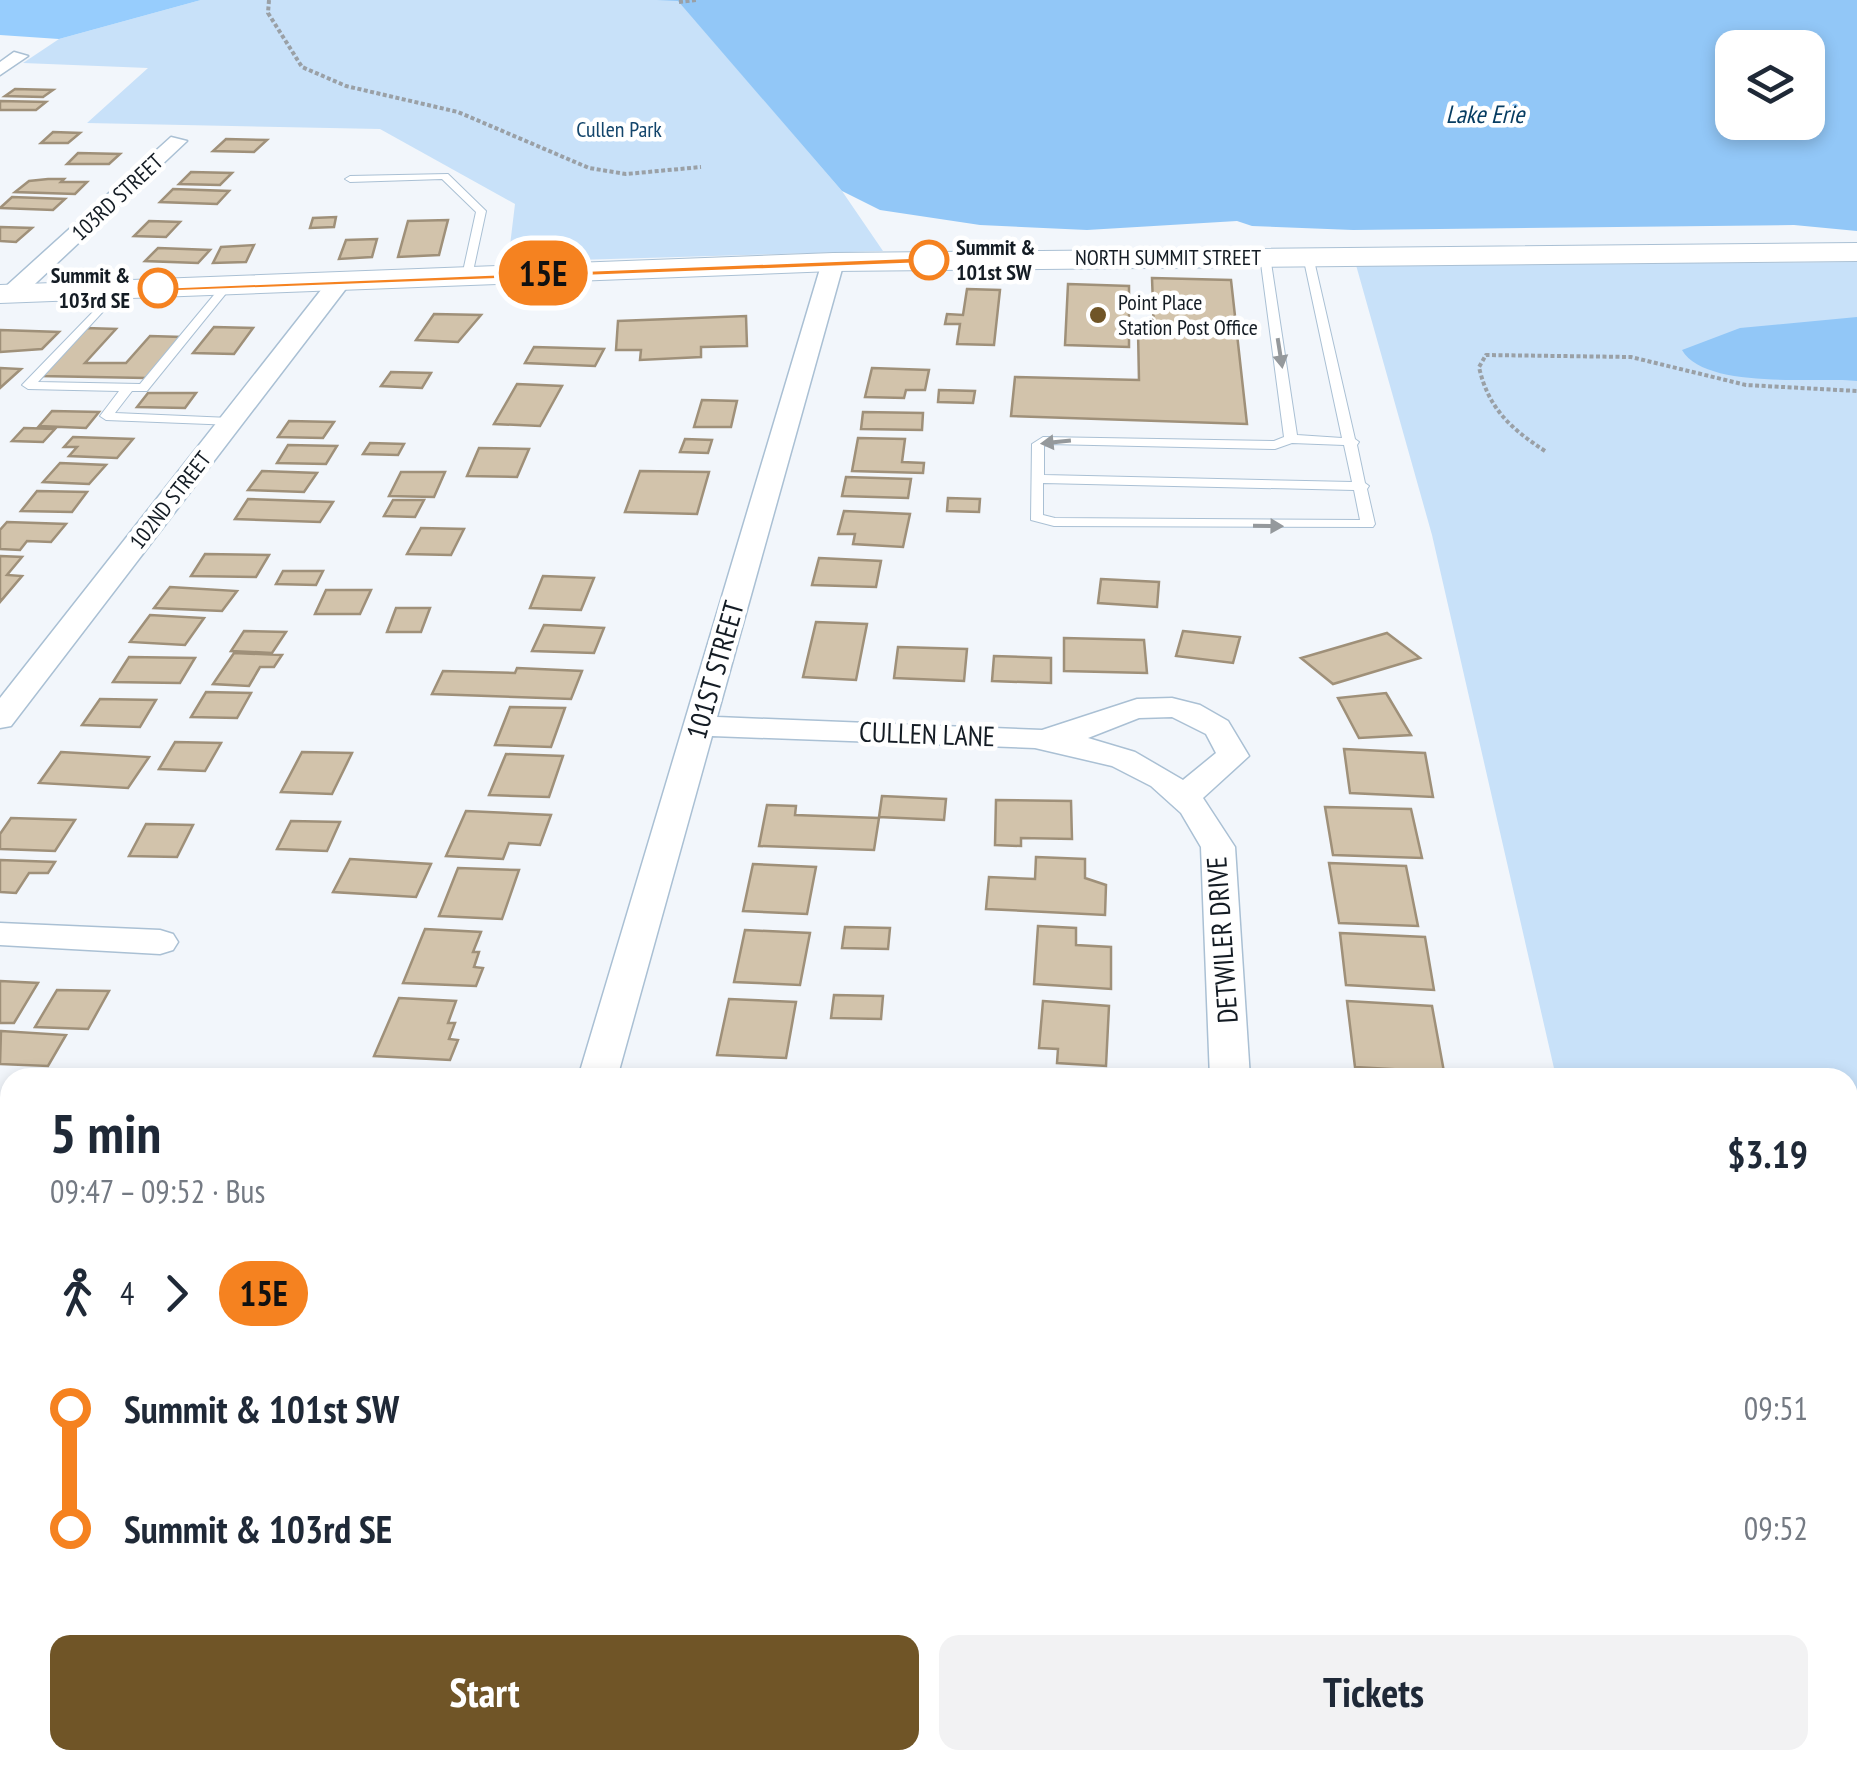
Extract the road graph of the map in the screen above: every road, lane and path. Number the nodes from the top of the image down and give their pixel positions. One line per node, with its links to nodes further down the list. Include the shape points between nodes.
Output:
1 (269, 0): 7 (path, via 268,13 302,67 346,86 458,112 588,168 626,174)
2 (697, 0): 3 (path)
3 (679, 2)
4 (20, 56): 5 (street)
5 (0, 70)
6 (178, 140): 17 (street, 103RD STREET)
7 (702, 166)
8 (350, 179): 13 (lane, via 445,176 482,211)
9 (1857, 252): 11 (main road, NORTH SUMMIT STREET)
10 (1265, 256): 11 (main road, NORTH SUMMIT STREET); 12 (main road, NORTH SUMMIT STREET); 21 (lane, one-way to 21)
11 (1308, 256): 22 (lane)
12 (834, 262): 13 (main road, NORTH SUMMIT STREET); 27 (street, 101ST STREET)
13 (467, 276): 14 (main road, NORTH SUMMIT STREET)
14 (340, 281): 15 (main road, NORTH SUMMIT STREET); 20 (street, 102ND STREET)
15 (227, 286): 16 (main road, NORTH SUMMIT STREET); 18 (lane, via 142,388)
16 (118, 290): 17 (main road, NORTH SUMMIT STREET); 18 (lane, via 28,384)
17 (6, 294)
18 (129, 387): 20 (lane, via 106,416)
19 (1857, 391): 23 (path, via 1746,384 1631,358 1486,356 1479,367 1484,394 1502,423)
20 (230, 422): 26 (street, 102ND STREET)
21 (1291, 439): 22 (lane); 24 (lane, one-way to 24, via 1274,446 1047,440 1038,444)
22 (1353, 442): 25 (lane)
23 (1546, 451)
24 (1036, 478): 25 (lane); 25 (lane, one-way to 25, via 1036,517 1074,522 1361,526 1368,524)
25 (1362, 486)
26 (0, 718)
27 (699, 726): 28 (street, CULLEN LANE); 33 (street, 101ST STREET)
28 (1037, 738): 29 (street, CULLEN LANE, via 1099,750); 30 (street, via 1074,735 1141,708 1213,720 1228,736 1232,756)
29 (1150, 770): 30 (street, DETWILER DRIVE)
30 (1188, 796): 34 (street, DETWILER DRIVE, via 1218,846)
31 (0, 934): 32 (street)
32 (160, 942)
33 (601, 1068)
34 (1229, 1068)

